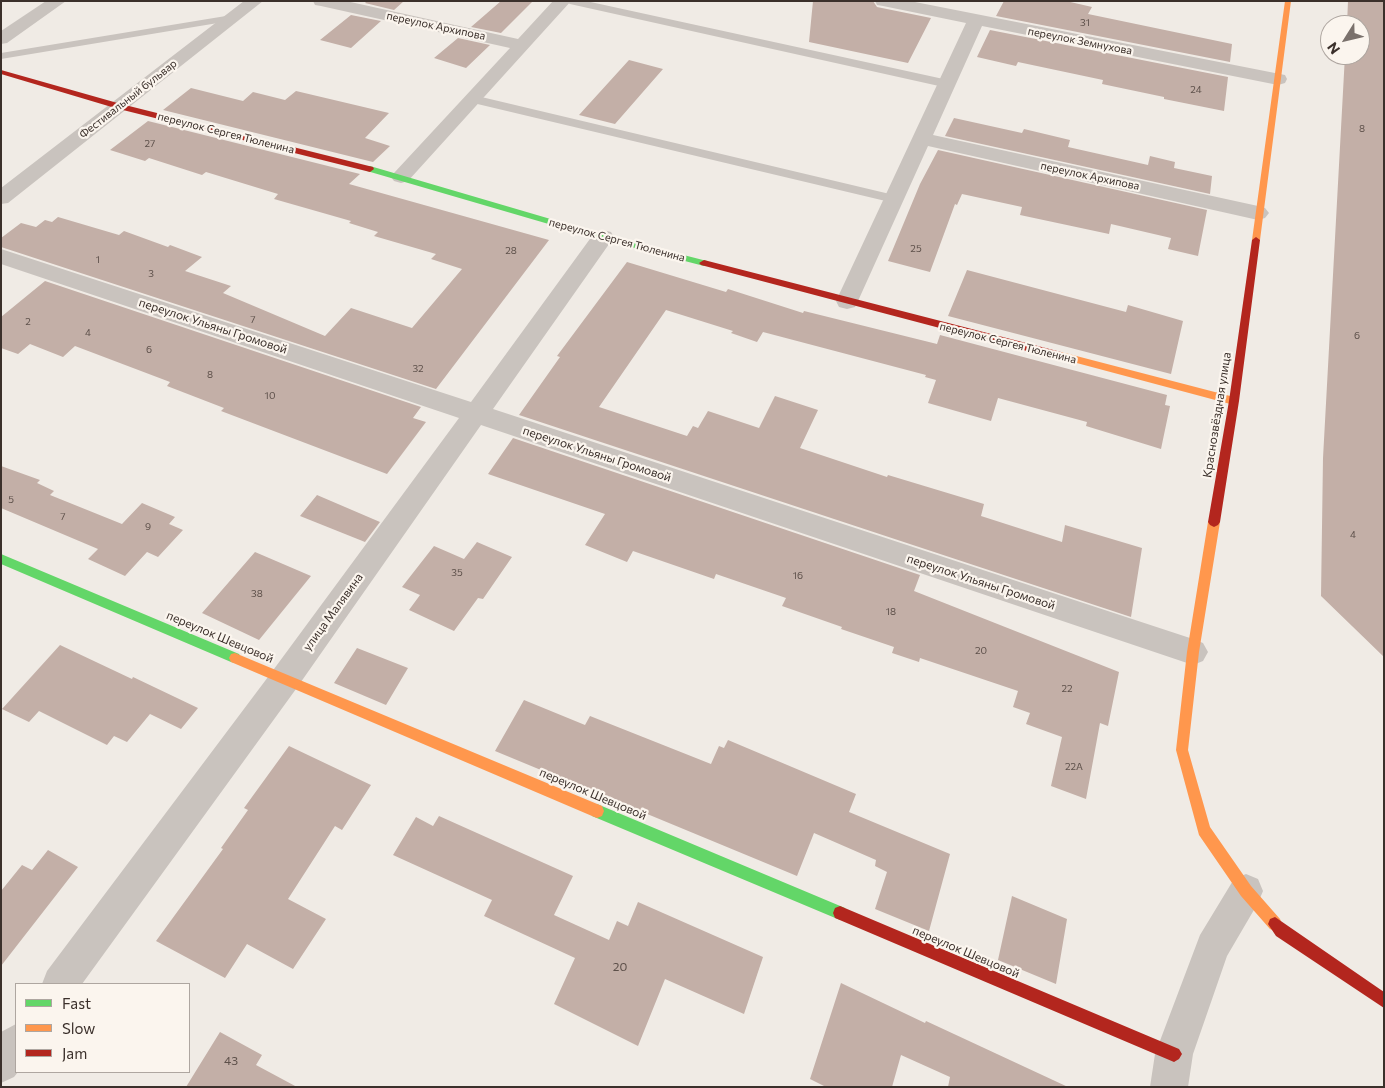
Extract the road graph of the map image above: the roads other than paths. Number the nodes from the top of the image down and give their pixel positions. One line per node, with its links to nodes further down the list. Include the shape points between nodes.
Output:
1 (58, 1): 10 (street)
2 (255, 1): 8 (street, Фестивальный бульвар)
3 (321, 1): 11 (street, переулок Архипова)
4 (563, 1): 11 (street)
5 (570, 1): 15 (lane)
6 (883, 1): 9 (street, переулок Земнухова)
7 (1288, 1): 14 (street, Краснозвёздная улица)
8 (232, 18): 12 (lane); 17 (street, Фестивальный бульвар)
9 (976, 20): 14 (street, переулок Земнухова); 15 (street)
10 (1, 39)
11 (522, 45): 16 (street)
12 (1, 56)
13 (1, 72): 17 (street, переулок Сергея Тюленина)
14 (1278, 79): 22 (street, Краснозвёздная улица)
15 (948, 84): 18 (street)
16 (474, 99): 19 (street); 21 (lane)
17 (118, 106): 19 (street, переулок Сергея Тюленина); 20 (street, Фестивальный бульвар)
18 (923, 139): 21 (street); 22 (street, переулок Архипова)
19 (401, 178): 23 (street, переулок Сергея Тюленина)
20 (1, 198)
21 (894, 199): 25 (street)
22 (1258, 213): 26 (street, Краснозвёздная улица)
23 (603, 237): 25 (street, переулок Сергея Тюленина); 27 (street, улица Малявина)
24 (1, 256): 27 (street, переулок Ульяны Громовой)
25 (847, 301): 26 (street, переулок Сергея Тюленина)
26 (1234, 401): 29 (street, Краснозвёздная улица)
27 (476, 414): 29 (street, переулок Ульяны Громовой); 30 (street, улица Малявина)
28 (1, 559): 30 (street, переулок Шевцовой)
29 (1193, 652): 31 (street, Краснозвёздная улица, via 1182,750 1204,830)
30 (285, 679): 32 (street, улица Малявина); 36 (street, переулок Шевцовой)
31 (1246, 891): 33 (street, Краснозвёздная улица, via 1281,931); 36 (street, via 1212,947)
32 (61, 983)
33 (1384, 1001)
34 (15, 1044): 35 (street)
35 (1, 1064)
36 (1172, 1071)

